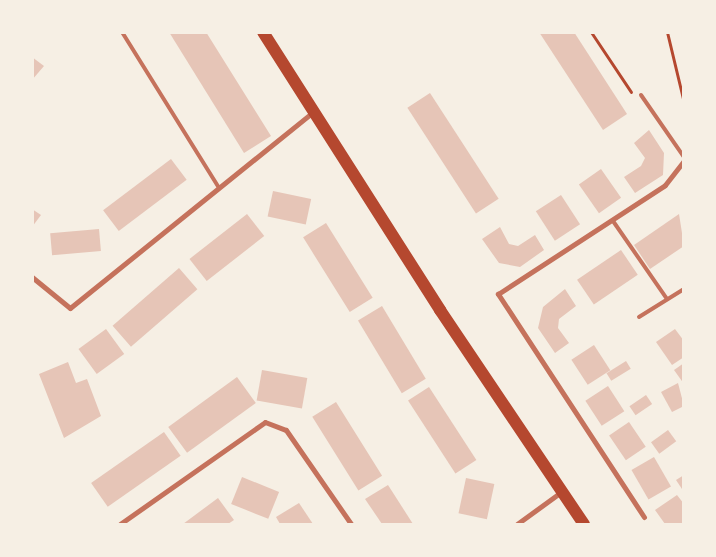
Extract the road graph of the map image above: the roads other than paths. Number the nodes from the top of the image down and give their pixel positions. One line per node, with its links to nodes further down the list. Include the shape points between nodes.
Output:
1 (122, 32): 7 (lane)
2 (263, 32): 4 (main road)
3 (641, 95): 5 (lane)
4 (313, 111): 7 (street); 13 (main road)
5 (684, 157)
6 (684, 161): 8 (street, via 665,186)
7 (218, 188): 9 (street, via 70,308)
8 (613, 221): 11 (lane); 14 (street, via 498,294)
9 (32, 277)
10 (684, 289): 11 (lane)
11 (667, 300): 12 (lane)
12 (639, 317)
13 (561, 492): 17 (street); 18 (main road)
14 (644, 517)
15 (120, 524): 16 (street, via 265,422 286,430)
16 (351, 524)
17 (517, 524)
18 (584, 524)

